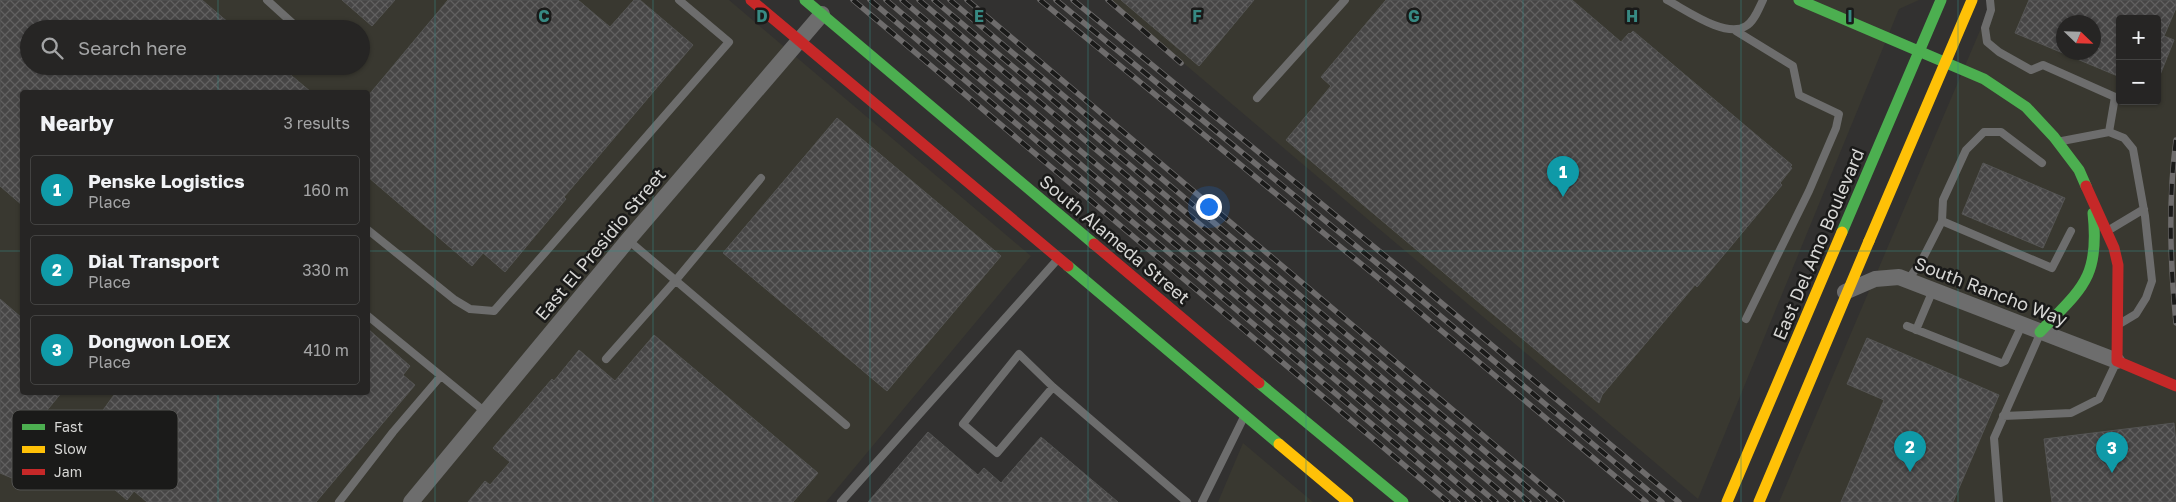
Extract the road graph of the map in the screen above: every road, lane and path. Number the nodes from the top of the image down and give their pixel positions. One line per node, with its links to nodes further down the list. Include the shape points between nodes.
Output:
1 (267, 0): 13 (lane)
2 (679, 0): 27 (lane, via 729,42 494,311 470,309 455,300)
3 (751, 0): 15 (main road)
4 (805, 0): 12 (main road, South Alameda Street)
5 (1345, 0): 18 (lane)
6 (1667, 0): 14 (lane, via 1720,27)
7 (1762, 0): 14 (lane, via 1748,26)
8 (1799, 0): 16 (main road)
9 (1941, 0): 16 (main road, East Del Amo Boulevard)
10 (1972, 0): 17 (main road)
11 (1990, 0): 19 (lane, via 1991,10 1984,28 1987,42 2030,70 2043,65 2115,98)
12 (822, 14): 15 (street, East El Presidio Street); 57 (main road, South Alameda Street, via 1265,394)
13 (289, 20)
14 (1736, 31): 35 (lane, via 1794,66 1799,95 1839,114 1809,191)
15 (800, 41): 29 (street, East El Presidio Street); 30 (main road)
16 (1918, 51): 17 (main road); 58 (main road, East Del Amo Boulevard)
17 (1946, 63): 20 (main road, via 1984,79 2026,107); 59 (main road, bridge)
18 (1258, 98)
19 (2109, 132): 20 (lane); 24 (lane, via 2124,138 2133,149)
20 (2057, 142): 23 (main road, via 2079,170)
21 (2042, 163): 25 (lane, via 2001,132 1984,132 1966,150 1943,200)
22 (761, 178): 31 (lane)
23 (2092, 200): 28 (main road); 40 (main road, via 2096,233 2093,267 2088,278)
24 (2144, 209): 28 (lane); 38 (lane, via 2152,281 2136,314)
25 (1942, 221): 26 (lane, via 2052,268); 32 (lane)
26 (2071, 231)
27 (370, 232)
28 (2107, 232): 38 (main road, via 2118,265)
29 (628, 240): 31 (lane); 46 (street, East El Presidio Street)
30 (1058, 259): 47 (main road); 53 (lane)
31 (676, 280): 41 (lane); 49 (lane)
32 (1908, 280): 33 (street, South Rancho Way); 50 (street, South Rancho Way, via 1898,277 1875,279 1841,293)
33 (1933, 290): 36 (street, South Rancho Way); 39 (lane)
34 (370, 318): 43 (lane)
35 (1746, 319)
36 (2022, 324): 39 (lane, via 2006,361 2001,363); 40 (street, South Rancho Way)
37 (1907, 326): 39 (lane)
38 (2117, 326): 42 (main road)
39 (1916, 330)
40 (2040, 332): 42 (street, South Rancho Way); 48 (lane)
41 (606, 359)
42 (2116, 361): 45 (main road, South Rancho Way); 48 (lane, via 2099,399 2071,413)
43 (440, 377): 46 (lane); 51 (lane)
44 (1053, 386): 44 (lane, via 997,453 963,424 1019,354); 54 (lane)
45 (2176, 386)
46 (484, 411): 52 (street, East El Presidio Street)
47 (1248, 412): 55 (lane); 56 (main road)
48 (2003, 416): 60 (lane, via 1994,438)
49 (846, 425)
50 (1770, 454)
51 (339, 502)
52 (410, 502)
53 (841, 502)
54 (1187, 502)
55 (1202, 502)
56 (1348, 502)
57 (1403, 502)
58 (1727, 502)
59 (1759, 502)
60 (2000, 502)

